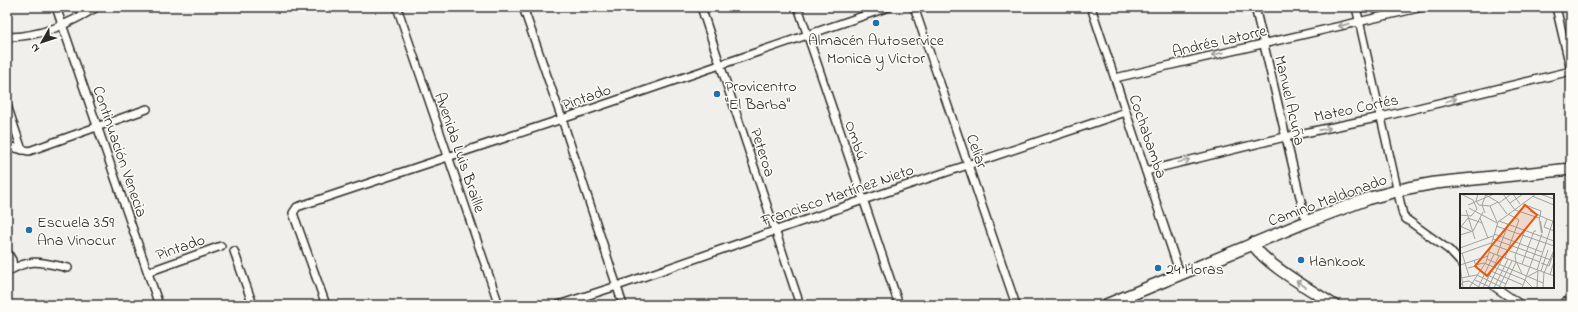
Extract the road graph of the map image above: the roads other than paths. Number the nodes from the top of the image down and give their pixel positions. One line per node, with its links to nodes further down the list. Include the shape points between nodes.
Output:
1 (56, 7): 15 (street, Continuación Venecia)
2 (97, 7): 15 (street)
3 (397, 7): 31 (street, Avenida Luis Braille)
4 (523, 7): 26 (street)
5 (701, 7): 19 (street, Peteroa)
6 (798, 7): 16 (street, Ombú)
7 (889, 7): 16 (street, Pintado)
8 (914, 7): 32 (street, Celiar)
9 (1091, 7): 21 (street, Cochabamba)
10 (1255, 7): 18 (street, Manuel Acuña)
11 (1356, 7): 14 (street)
12 (1423, 7): 14 (street, Andrés Latorre)
13 (1556, 7): 20 (street)
14 (1359, 22): 18 (street, Andrés Latorre, one-way to 18); 25 (street)
15 (62, 26): 17 (street, via 40,33); 27 (street, Continuación Venecia)
16 (807, 35): 19 (street, Pintado); 36 (street, Ombú)
17 (7, 38)
18 (1264, 44): 21 (street, Andrés Latorre, one-way to 21); 28 (street, Manuel Acuña)
19 (720, 65): 26 (street, Pintado); 38 (street, Peteroa)
20 (1571, 71): 25 (street, Mateo Cortés, one-way to 20)
21 (1115, 78): 24 (street, Cochabamba)
22 (7, 105): 30 (street)
23 (147, 109): 27 (street)
24 (1126, 112): 32 (street, Francisco Martínez Nieto); 34 (street, Cochabamba)
25 (1381, 117): 28 (street, Mateo Cortés, one-way to 25); 35 (street)
26 (562, 119): 31 (street, Pintado); 48 (street)
27 (97, 128): 30 (street, via 29,151); 46 (street, Continuación Venecia)
28 (1285, 136): 34 (street, Mateo Cortés, one-way to 28); 37 (street, Manuel Acuña)
29 (7, 146): 30 (street)
30 (22, 150)
31 (448, 156): 52 (street, Pintado, via 297,207 293,213); 53 (street, Avenida Luis Braille)
32 (968, 164): 36 (street, Francisco Martínez Nieto); 58 (street, Celiar)
33 (1571, 169): 35 (main road, Camino Maldonado, via 1435,183)
34 (1146, 171): 47 (street, Cochabamba)
35 (1399, 190): 37 (main road, Camino Maldonado); 43 (street, via 1404,217 1449,250)
36 (863, 200): 38 (street, Francisco Martínez Nieto); 57 (street, Ombú)
37 (1306, 222): 39 (main road, Camino Maldonado)
38 (775, 231): 48 (street, Francisco Martínez Nieto); 56 (street, Peteroa)
39 (1252, 244): 47 (main road, Camino Maldonado); 60 (street, one-way to 39, via 1269,262)
40 (221, 246): 46 (street, Pintado)
41 (234, 251): 51 (street)
42 (7, 252): 45 (street, via 12,260)
43 (1460, 262)
44 (68, 268): 45 (street, via 37,261)
45 (10, 270)
46 (148, 272): 50 (street, Continuación Venecia)
47 (1180, 274): 59 (main road, Camino Maldonado)
48 (617, 286): 54 (street, Francisco Martínez Nieto); 55 (street)
49 (1496, 288): 61 (street)
50 (159, 305)
51 (253, 305)
52 (326, 305)
53 (499, 305)
54 (558, 305)
55 (624, 305)
56 (800, 305)
57 (898, 305)
58 (1016, 305)
59 (1106, 305)
60 (1334, 305)
61 (1521, 305)

